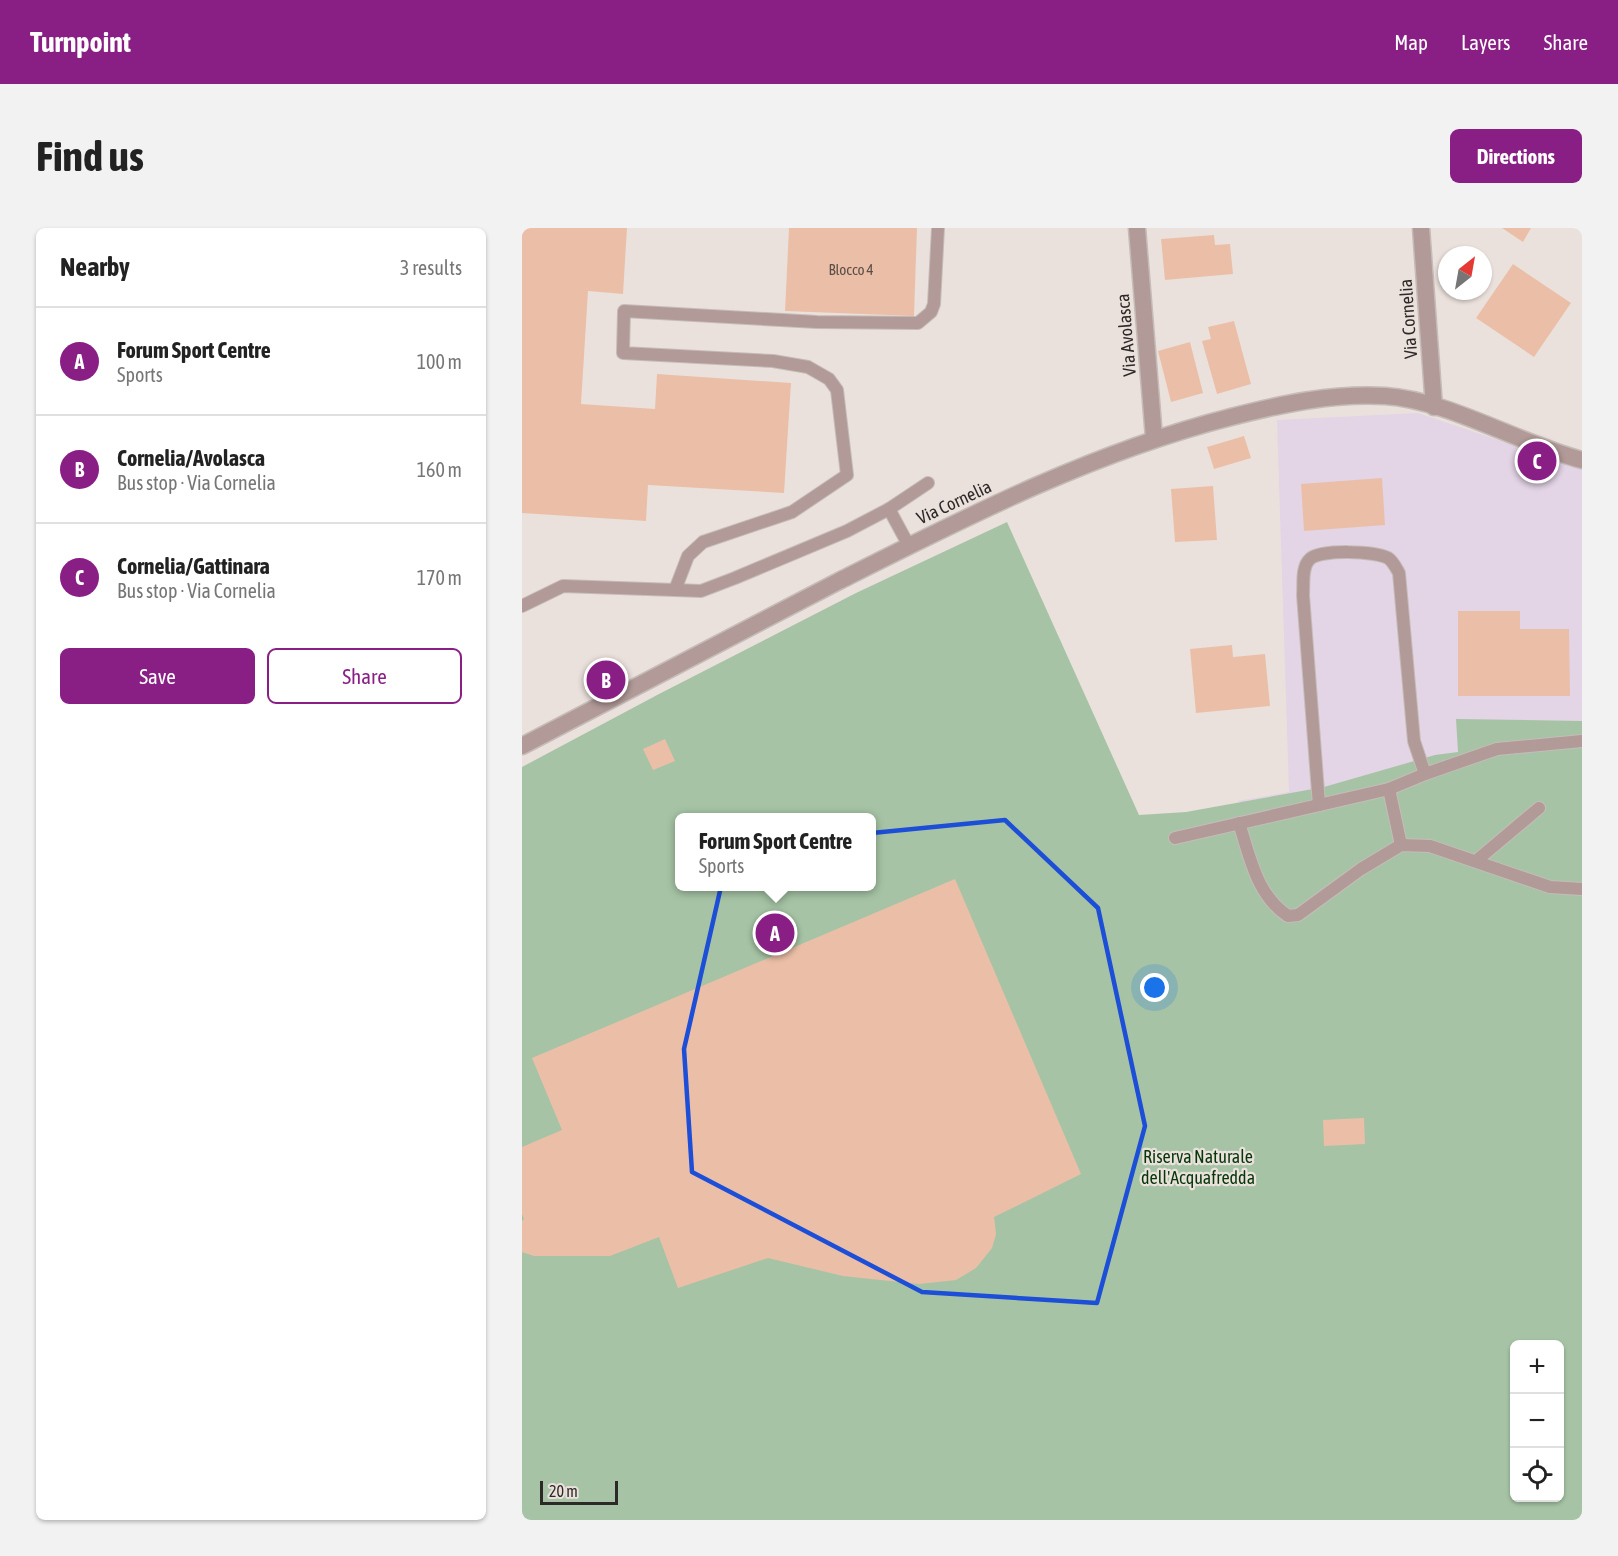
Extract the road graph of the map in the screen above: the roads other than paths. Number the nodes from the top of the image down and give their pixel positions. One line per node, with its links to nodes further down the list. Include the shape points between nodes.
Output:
1 (938, 228): 10 (lane, via 934,304 918,323 817,322 624,311 623,353 773,361 808,367 829,379 837,390 847,475 792,512 703,542 688,556)
2 (1137, 228): 5 (street, Via Avolasca)
3 (1421, 228): 4 (street, Via Cornelia)
4 (1434, 407): 5 (street, Via Cornelia, via 1380,396 1301,401); 6 (street, Via Cornelia)
5 (1154, 438): 9 (street, Via Cornelia, via 1082,464)
6 (1582, 460)
7 (928, 483): 8 (lane)
8 (889, 509): 9 (lane); 10 (lane, via 848,531 735,578 700,591)
9 (909, 546): 13 (street, Via Cornelia)
10 (675, 590): 11 (lane, via 563,586)
11 (522, 606)
12 (1582, 741): 14 (lane, via 1497,749)
13 (522, 746)
14 (1425, 774): 15 (lane); 16 (lane, via 1414,741 1399,573 1387,558 1365,553 1323,554 1310,559 1305,567 1303,595)
15 (1389, 789): 16 (lane); 20 (lane)
16 (1319, 805): 18 (lane)
17 (1539, 808): 21 (lane)
18 (1239, 823): 19 (lane); 20 (lane, via 1267,898 1288,916 1298,915)
19 (1175, 838)
20 (1401, 845): 21 (lane, via 1430,846)
21 (1476, 861): 22 (lane, via 1550,887)
22 (1582, 889)

